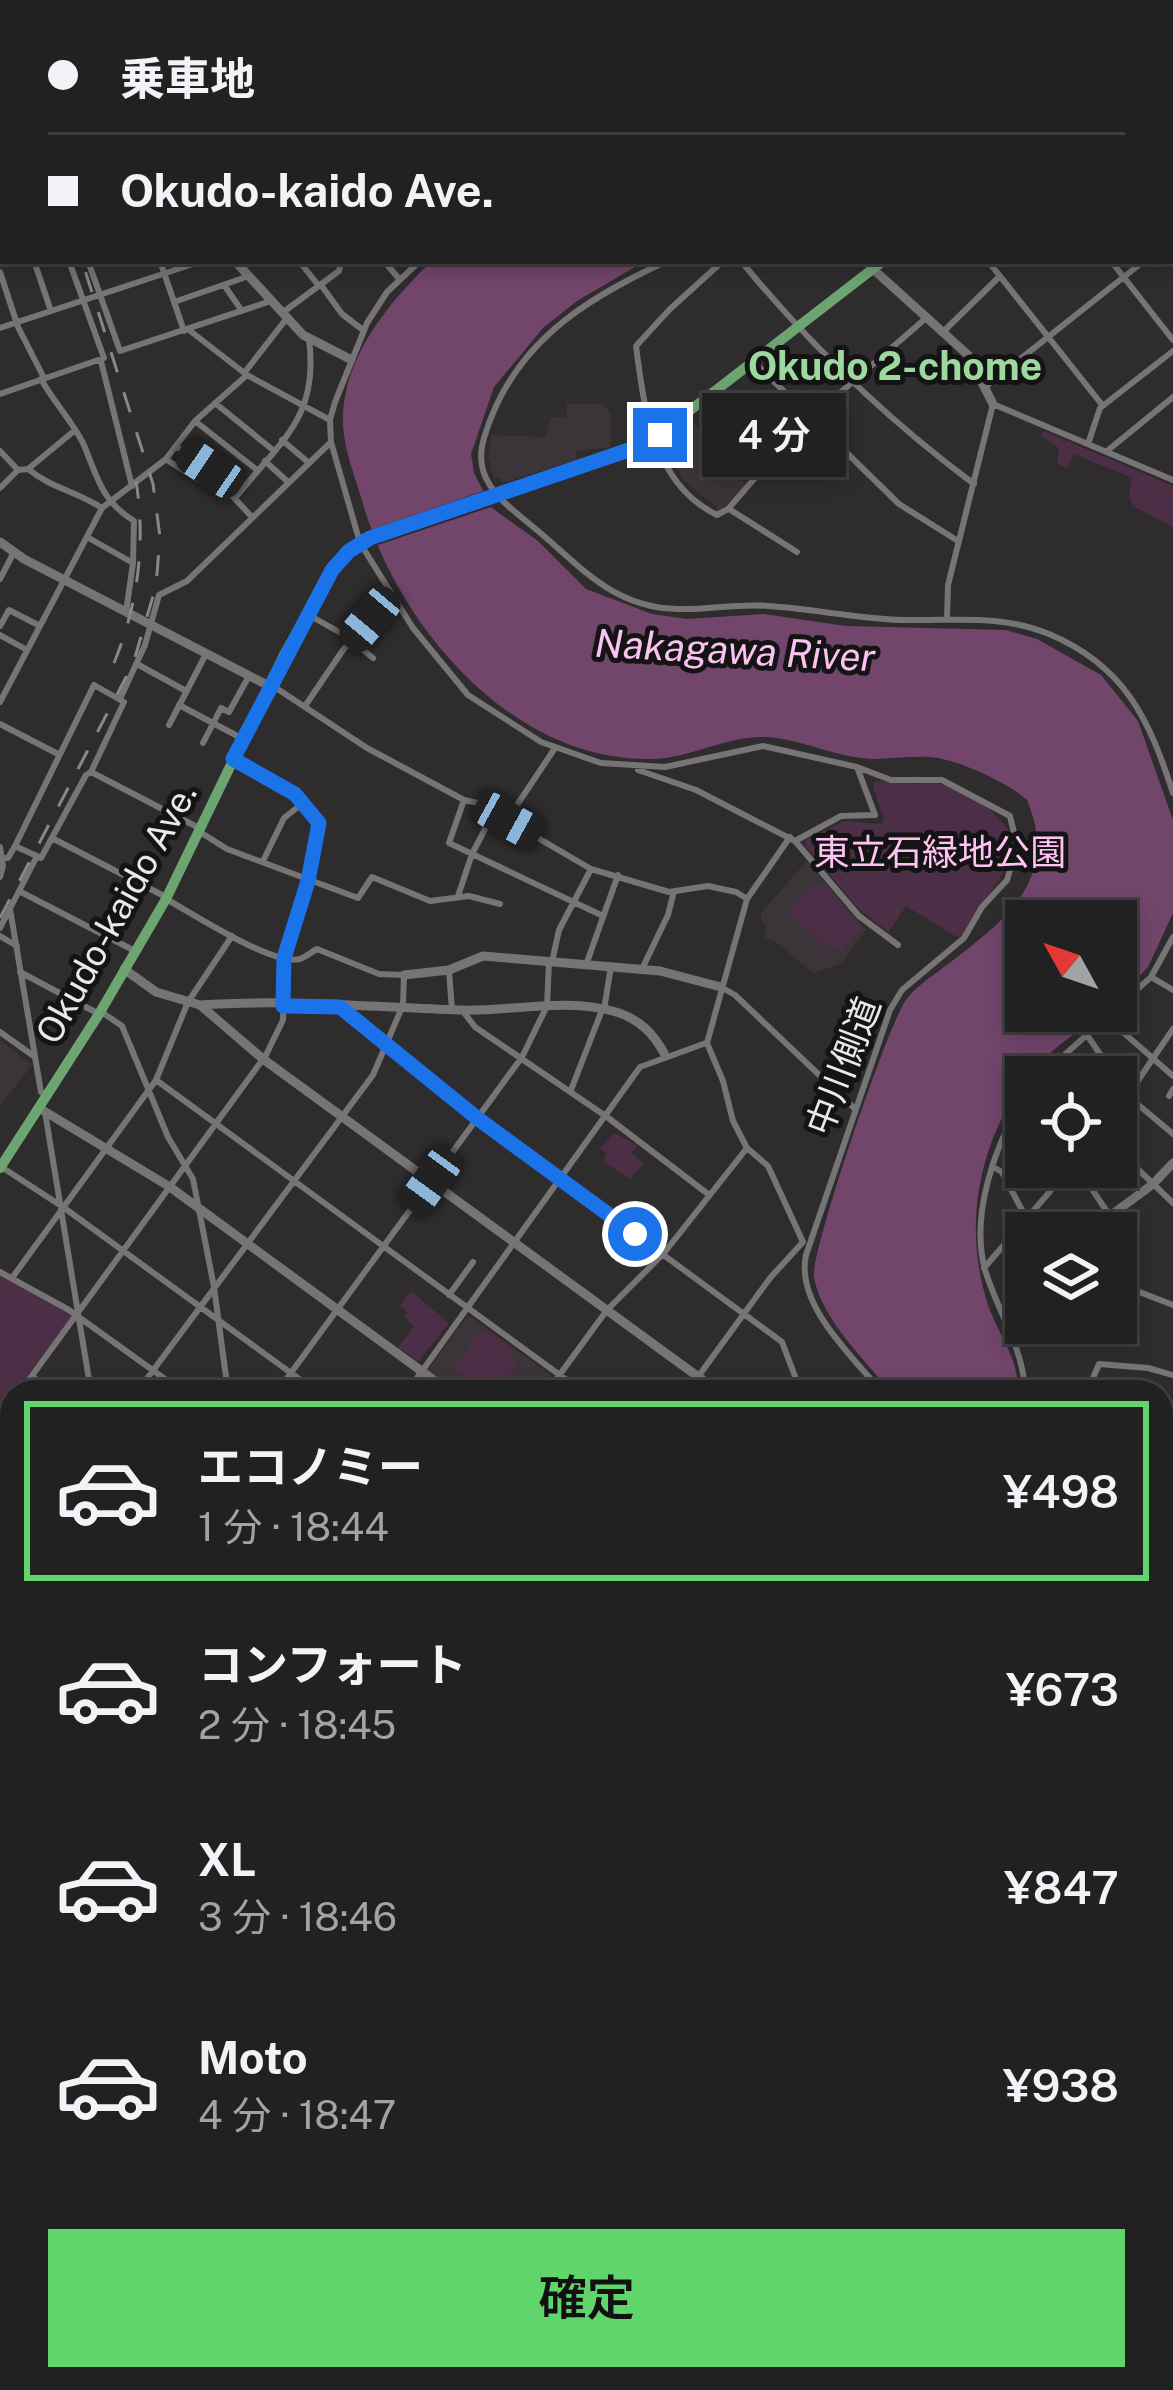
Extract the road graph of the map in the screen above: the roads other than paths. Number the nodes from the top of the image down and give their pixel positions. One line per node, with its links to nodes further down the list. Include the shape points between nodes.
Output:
1 (35, 264): 29 (street)
2 (70, 264): 26 (street)
3 (89, 264): 25 (street)
4 (161, 264): 19 (street)
5 (193, 264): 19 (street)
6 (238, 264): 20 (street)
7 (302, 264): 24 (street)
8 (340, 264): 24 (street)
9 (387, 264): 22 (street)
10 (417, 264): 22 (street)
11 (661, 264): 79 (street, via 575,310 511,376 479,453)
12 (720, 264): 60 (street, via 636,346)
13 (744, 264): 34 (street)
14 (1113, 264): 21 (street)
15 (1140, 264): 21 (street)
16 (873, 267): 32 (street); 34 (main road)
17 (994, 268): 38 (street); 39 (street)
18 (0, 272): 33 (street)
19 (164, 274): 25 (street); 28 (street)
20 (249, 276): 23 (street); 27 (street)
21 (1124, 277): 39 (street); 41 (street)
22 (400, 280): 37 (street)
23 (224, 285): 28 (street); 30 (street)
24 (320, 285): 31 (street); 37 (street)
25 (100, 295): 26 (street); 36 (street, via 120,351)
26 (82, 301): 29 (street); 43 (street)
27 (272, 301): 30 (street); 31 (street)
28 (174, 302): 36 (street)
29 (51, 311): 33 (street)
30 (242, 311): 36 (street)
31 (285, 315): 40 (street); 46 (street)
32 (926, 318): 38 (street); 48 (street)
33 (16, 322): 35 (street); 47 (street)
34 (799, 327): 45 (main road); 48 (street)
35 (0, 328)
36 (186, 330): 46 (street)
37 (363, 330): 44 (street)
38 (942, 332): 49 (street)
39 (1048, 336): 49 (street); 55 (street)
40 (309, 339): 44 (street); 54 (street)
41 (1173, 340)
42 (1173, 351): 55 (street)
43 (102, 359): 47 (street); 77 (street)
44 (349, 359): 57 (street)
45 (754, 362): 56 (street); 60 (main road)
46 (246, 374): 52 (street); 54 (street)
47 (43, 378): 50 (street); 59 (street)
48 (854, 380): 56 (street); 76 (street)
49 (985, 387): 53 (street)
50 (0, 394)
51 (1173, 397): 67 (street)
52 (215, 403): 58 (street); 65 (street)
53 (993, 404): 63 (street); 76 (street)
54 (307, 406): 57 (street); 61 (street)
55 (1103, 406): 63 (street)
56 (811, 418): 83 (street); 87 (street, via 899,504)
57 (330, 420): 62 (street)
58 (195, 422): 64 (street); 72 (street)
59 (74, 431): 71 (street); 81 (street)
60 (653, 439): 79 (main road); 83 (street, via 695,502 717,515)
61 (282, 440): 65 (street); 70 (street)
62 (331, 442): 70 (street); 86 (street)
63 (1088, 444): 67 (street)
64 (176, 446): 68 (street); 74 (street, via 217,474)
65 (274, 450): 69 (street)
66 (0, 451): 71 (street)
67 (1106, 452): 73 (street)
68 (166, 459): 74 (street); 77 (street)
69 (265, 461): 72 (street); 75 (street)
70 (309, 463): 75 (street)
71 (23, 469): 78 (street); 82 (street)
72 (257, 470): 80 (street)
73 (1173, 480)
74 (212, 482): 80 (street)
75 (288, 482): 84 (street)
76 (974, 484): 87 (street)
77 (132, 486): 81 (street)
78 (0, 488)
79 (493, 496): 86 (main road); 97 (street, via 590,580 658,607 769,605)
80 (236, 497): 84 (street)
81 (110, 500): 82 (street); 91 (street, via 134,521)
82 (102, 508): 85 (street)
83 (728, 509): 90 (street)
84 (251, 516): 100 (street, via 187,581 159,595)
85 (87, 537): 91 (street); 93 (street)
86 (365, 541): 94 (street); 96 (main road, Okudo-kaido Ave., via 335,565)
87 (958, 541): 97 (street)
88 (1, 545): 89 (street)
89 (14, 552): 92 (street); 93 (street)
90 (797, 552)
91 (133, 562): 95 (street)
92 (0, 579)
93 (64, 580): 95 (street); 99 (street)
94 (392, 594): 102 (street); 119 (street, via 468,694)
95 (126, 612): 100 (street)
96 (307, 614): 102 (street); 108 (main road, Okudo-kaido Ave.)
97 (947, 620): 127 (street, via 1015,622 1087,654 1149,723)
98 (0, 626): 99 (street, via 9,610)
99 (40, 626): 103 (street)
100 (152, 626): 104 (street); 106 (street)
101 (0, 635): 103 (street)
102 (352, 640): 105 (street); 113 (street)
103 (27, 650): 111 (street)
104 (206, 654): 107 (street); 109 (street)
105 (373, 658)
106 (137, 664): 109 (street); 110 (street)
107 (249, 676): 108 (street); 114 (street, via 229,712 221,708)
108 (269, 685): 113 (street); 117 (main road, Okudo-kaido Ave.)
109 (186, 692): 112 (street)
110 (122, 700): 120 (street, via 94,685); 124 (street)
111 (0, 702)
112 (179, 705): 114 (street); 116 (street)
113 (305, 706): 128 (street)
114 (213, 723): 117 (street); 118 (street)
115 (0, 724): 120 (street)
116 (169, 725)
117 (243, 739): 121 (main road, Okudo-kaido Ave.)
118 (202, 743)
119 (556, 747): 122 (street); 131 (street)
120 (58, 754): 135 (street)
121 (233, 759): 129 (street); 132 (main road, Okudo-kaido Ave.)
122 (628, 767): 123 (street, 中川側道, via 674,766 763,746); 134 (street, via 696,790)
123 (857, 767): 125 (street, 中川側道); 126 (street)
124 (91, 772): 132 (street); 133 (street)
125 (873, 774): 126 (street); 202 (street, 中川側道, via 942,780 998,806 1013,822 1017,846 1007,880 969,932 898,994)
126 (866, 788): 134 (street, via 873,817 842,817)
127 (1173, 793)
128 (464, 800): 130 (street); 137 (street, via 449,842)
129 (303, 803): 140 (street, via 284,818); 144 (street, via 319,823)
130 (494, 812): 131 (street); 137 (street)
131 (508, 820): 141 (street)
132 (199, 830): 140 (street); 148 (main road, Okudo-kaido Ave.)
133 (52, 838): 138 (street); 148 (street)
134 (793, 839): 149 (street); 157 (street, via 859,916)
135 (15, 846): 138 (street); 139 (street)
136 (0, 847): 139 (street)
137 (472, 854): 147 (street); 150 (street)
138 (37, 857): 145 (street)
139 (2, 858): 143 (street)
140 (263, 861): 144 (street)
141 (591, 869): 142 (street); 150 (street)
142 (618, 875): 146 (street); 153 (street)
143 (0, 877)
144 (307, 880): 147 (street, via 358,898 372,877 430,901); 160 (street)
145 (20, 890): 152 (street); 159 (street)
146 (674, 891): 149 (street, via 716,887); 165 (street)
147 (458, 896): 151 (street)
148 (166, 898): 155 (street); 159 (main road, Okudo-kaido Ave.)
149 (747, 899): 170 (street)
150 (570, 902): 153 (street); 161 (street)
151 (500, 904)
152 (10, 909): 154 (street); 158 (street)
153 (602, 915): 162 (street)
154 (0, 932): 158 (street)
155 (232, 936): 160 (street); 173 (street)
156 (1173, 939): 169 (street)
157 (898, 945)
158 (16, 946): 167 (street)
159 (135, 951): 164 (main road, Okudo-kaido Ave.)
160 (284, 958): 168 (street, via 317,949 379,974); 174 (street)
161 (551, 962): 162 (street); 166 (street, via 478,956); 175 (street)
162 (586, 965): 163 (street)
163 (611, 966): 165 (street); 179 (street)
164 (124, 969): 173 (street, via 155,992); 180 (main road, Okudo-kaido Ave.)
165 (642, 969): 170 (street)
166 (449, 970): 168 (street); 178 (street)
167 (20, 972): 180 (street); 191 (street)
168 (404, 975): 177 (street)
169 (1151, 977): 171 (street); 172 (street)
170 (721, 987): 186 (street); 202 (street)
171 (1137, 990)
172 (1173, 990)
173 (194, 1004): 174 (street); 192 (street); 196 (street)
174 (283, 1006): 176 (street); 192 (street)
175 (547, 1006): 178 (street); 179 (street); 193 (street)
176 (340, 1007): 177 (street); 187 (street)
177 (403, 1007): 178 (street); 187 (street)
178 (457, 1010): 193 (street)
179 (603, 1010): 188 (street, via 643,1025); 199 (street)
180 (99, 1012): 198 (street, via 122,1026); 200 (main road, Okudo-kaido Ave.)
181 (1173, 1029): 194 (street)
182 (0, 1032): 191 (street)
183 (1092, 1032): 185 (street)
184 (1124, 1032): 194 (street)
185 (1087, 1036): 189 (street); 190 (street)
186 (707, 1043): 188 (street); 210 (street)
187 (386, 1045): 204 (street); 206 (street)
188 (664, 1054): 205 (street, via 640,1067)
189 (1060, 1056)
190 (1101, 1056)
191 (35, 1057): 200 (street)
192 (263, 1059): 204 (street); 207 (street)
193 (521, 1059): 199 (street); 206 (street)
194 (1154, 1059): 195 (street); 197 (street)
195 (1173, 1076)
196 (157, 1080): 198 (street); 207 (street)
197 (1137, 1086)
198 (150, 1089): 211 (street); 213 (street)
199 (570, 1092): 205 (street)
200 (47, 1096): 203 (main road, Okudo-kaido Ave.)
201 (1137, 1103): 208 (street)
202 (854, 1108): 273 (street, 中川側道, via 804,1279)
203 (42, 1110): 211 (street); 214 (main road, Okudo-kaido Ave.); 225 (street)
204 (340, 1115): 217 (street); 219 (street)
205 (607, 1117): 218 (street); 223 (street)
206 (477, 1118): 218 (street); 219 (street)
207 (216, 1124): 213 (street); 217 (street)
208 (1173, 1134)
209 (1005, 1135): 215 (street)
210 (747, 1148): 223 (street); 248 (street, via 768,1166 803,1243)
211 (106, 1149): 221 (street); 225 (street)
212 (1173, 1162): 220 (street)
213 (186, 1165): 221 (street); 226 (street)
214 (0, 1167): 225 (street)
215 (993, 1167): 227 (street); 237 (street)
216 (1137, 1168): 220 (street)
217 (292, 1179): 230 (street); 233 (street)
218 (561, 1180): 231 (street); 235 (street)
219 (431, 1181): 231 (street); 233 (street)
220 (1153, 1184): 224 (street); 229 (street)
221 (170, 1187): 226 (street); 234 (street)
222 (1055, 1188): 228 (street)
223 (710, 1195): 235 (street)
224 (1173, 1203)
225 (61, 1207): 234 (street); 239 (street); 249 (street)
226 (199, 1208): 230 (street); 240 (street)
227 (1024, 1212)
228 (1034, 1212)
229 (1115, 1212)
230 (246, 1243): 240 (street); 246 (street)
231 (515, 1243): 245 (street); 247 (street)
232 (1005, 1245): 237 (street)
233 (384, 1246): 242 (street); 246 (street)
234 (122, 1251): 244 (street); 249 (street)
235 (662, 1254): 247 (street); 248 (street)
236 (473, 1262): 242 (street)
237 (984, 1268): 274 (street)
238 (0, 1272): 239 (street)
239 (12, 1279): 249 (street)
240 (214, 1287): 244 (street); 250 (street)
241 (1137, 1291): 243 (street)
242 (449, 1294): 245 (street)
243 (1173, 1305)
244 (200, 1306): 250 (street); 251 (street)
245 (467, 1308): 252 (street); 254 (street)
246 (337, 1310): 252 (street); 253 (street)
247 (607, 1310): 254 (street); 257 (street)
248 (743, 1314): 257 (street); 272 (street, via 782,1342)
249 (76, 1315): 251 (street); 256 (street); 260 (street)
250 (220, 1321): 253 (street); 263 (street)
251 (153, 1370): 261 (street); 262 (street)
252 (422, 1372): 266 (street); 267 (street)
253 (291, 1373): 264 (street); 265 (street)
254 (559, 1375): 268 (street); 269 (street)
255 (1173, 1375): 275 (street, via 1099,1364)
256 (32, 1376): 258 (street); 259 (street)
257 (698, 1377): 270 (street); 271 (street)
258 (29, 1380)
259 (37, 1380)
260 (90, 1380)
261 (146, 1380)
262 (166, 1380)
263 (226, 1380)
264 (286, 1380)
265 (301, 1380)
266 (416, 1380)
267 (433, 1380)
268 (555, 1380)
269 (566, 1380)
270 (696, 1380)
271 (702, 1380)
272 (796, 1380)
273 (872, 1380)
274 (1023, 1380)
275 (1092, 1380)

